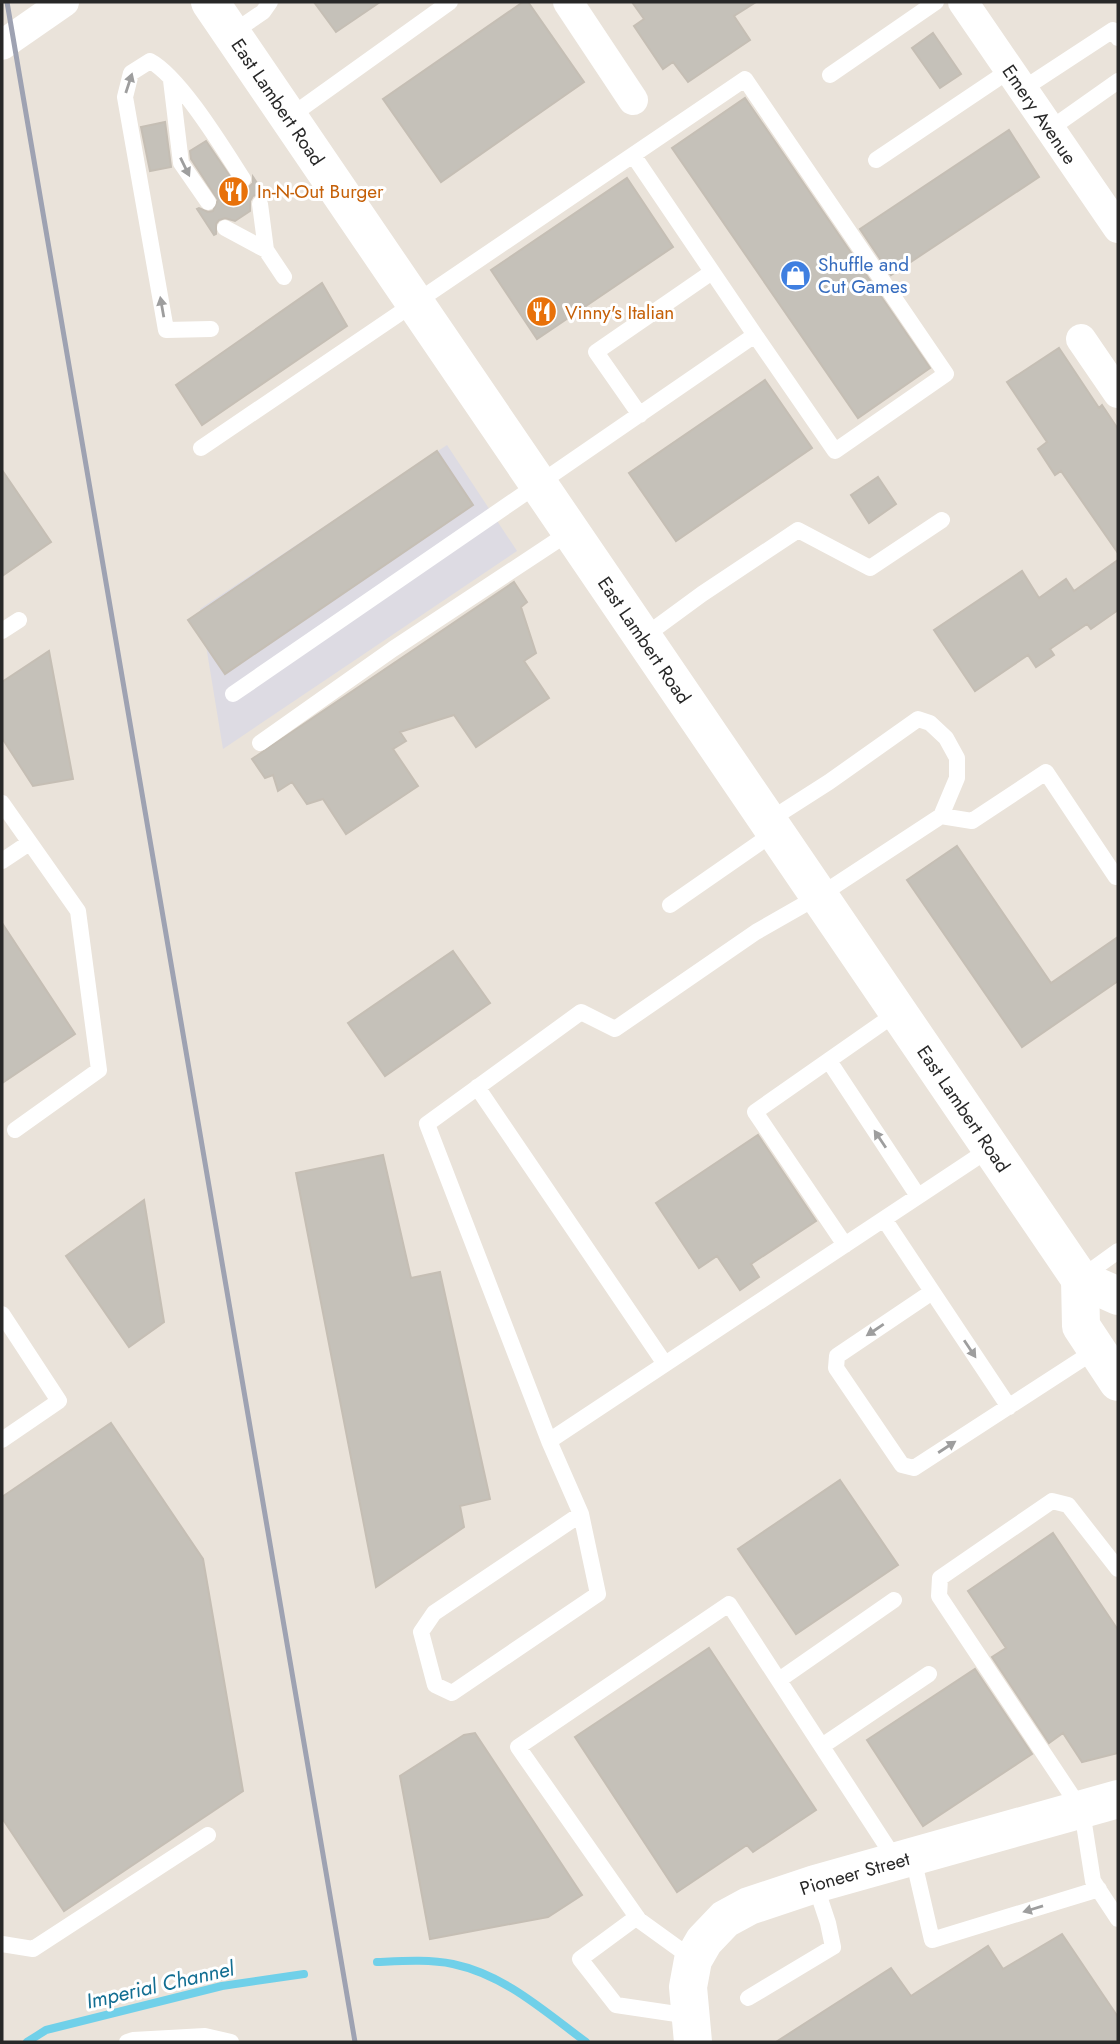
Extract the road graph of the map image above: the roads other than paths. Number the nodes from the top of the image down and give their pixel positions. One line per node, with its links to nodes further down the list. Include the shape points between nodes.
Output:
1 (64, 2): 10 (street)
2 (210, 2): 8 (main road, East Lambert Road)
3 (270, 2): 8 (lane)
4 (450, 2): 16 (lane)
5 (568, 2): 15 (street)
6 (936, 2): 11 (lane)
7 (963, 2): 13 (street, Emery Avenue)
8 (231, 33): 16 (main road, East Lambert Road)
9 (1118, 38): 13 (lane, via 1113,30)
10 (2, 45)
11 (830, 75)
12 (170, 78): 20 (lane); 21 (lane, one-way to 21, via 181,163); 29 (lane, one-way to 12, via 166,330 125,97 131,73 150,61)
13 (1016, 80): 17 (street, Emery Avenue); 19 (lane)
14 (1118, 80): 17 (lane)
15 (633, 100)
16 (288, 118): 28 (main road, East Lambert Road)
17 (1050, 129): 24 (street, Emery Avenue)
18 (633, 155): 26 (lane); 28 (lane); 30 (lane, via 745,79 946,374 835,451)
19 (876, 160)
20 (243, 179)
21 (208, 202)
22 (260, 204): 25 (lane)
23 (225, 228): 25 (lane)
24 (1118, 228)
25 (266, 250): 27 (lane)
26 (712, 272): 30 (lane); 33 (lane, via 596,352)
27 (284, 278)
28 (414, 304): 34 (lane); 35 (main road, East Lambert Road)
29 (211, 329)
30 (755, 335): 33 (lane)
31 (1082, 339): 32 (street)
32 (1118, 393)
33 (640, 415): 35 (lane)
34 (201, 448)
35 (538, 484): 37 (main road, East Lambert Road); 41 (lane)
36 (942, 520): 40 (lane, via 870,568 798,530)
37 (570, 532): 40 (main road, East Lambert Road); 42 (lane)
38 (19, 620): 39 (lane)
39 (2, 631)
40 (642, 638): 45 (main road, East Lambert Road)
41 (233, 694)
42 (260, 743)
43 (2, 803): 46 (lane)
44 (941, 817): 45 (lane, via 957,778 957,758 946,738 918,719); 48 (lane, via 972,821 1046,772); 49 (lane)
45 (771, 826): 49 (main road, East Lambert Road); 50 (lane)
46 (29, 843): 47 (lane); 54 (lane, via 78,911 99,1070)
47 (2, 862)
48 (1116, 877)
49 (819, 896): 51 (main road, East Lambert Road); 53 (lane, via 756,932 615,1029 581,1012)
50 (670, 905)
51 (898, 1012): 52 (lane); 55 (main road, East Lambert Road)
52 (829, 1061): 56 (lane, one-way to 52); 58 (lane, via 755,1112)
53 (477, 1087): 65 (lane); 69 (lane, via 427,1124)
54 (15, 1130)
55 (991, 1148): 56 (lane); 60 (main road, East Lambert Road)
56 (918, 1196): 57 (lane)
57 (884, 1219): 58 (lane); 61 (lane)
58 (845, 1245): 65 (lane)
59 (1118, 1251): 60 (lane)
60 (1080, 1279): 62 (main road); 64 (main road)
61 (932, 1292): 67 (lane, one-way to 67); 67 (lane, one-way to 67, via 837,1356 836,1368 902,1465 914,1468)
62 (1118, 1296)
63 (2, 1314): 68 (lane, via 59,1401)
64 (1089, 1338): 66 (main road); 67 (lane)
65 (665, 1364): 69 (lane)
66 (1118, 1382)
67 (1009, 1406)
68 (2, 1440)
69 (549, 1441): 70 (lane)
70 (581, 1514): 70 (lane, via 434,1613 421,1632 435,1685 452,1693 598,1594)
71 (1118, 1569): 77 (lane, via 1068,1505 1052,1501 940,1578 939,1596)
72 (894, 1600): 74 (lane)
73 (929, 1674): 75 (lane)
74 (779, 1680): 75 (lane); 82 (lane, via 729,1604 518,1747)
75 (822, 1746): 79 (lane)
76 (1118, 1799): 77 (main road, Pioneer Street)
77 (1082, 1811): 79 (main road, Pioneer Street); 81 (lane, via 1093,1881)
78 (208, 1835): 84 (lane, via 33,1949)
79 (905, 1860): 80 (main road, Pioneer Street); 81 (lane, one-way to 79, via 932,1941)
80 (815, 1884): 85 (main road, Pioneer Street, via 748,1906 725,1919); 86 (lane, via 833,1947)
81 (1099, 1889): 83 (lane)
82 (637, 1917): 85 (lane); 87 (lane, via 580,1959 616,2005)
83 (1118, 1919)
84 (2, 1944)
85 (693, 1959): 87 (main road, Pioneer Street, via 688,1987)
86 (748, 1998)
87 (691, 2029)
88 (127, 2042): 89 (lane, via 205,2036)
89 (231, 2042)

